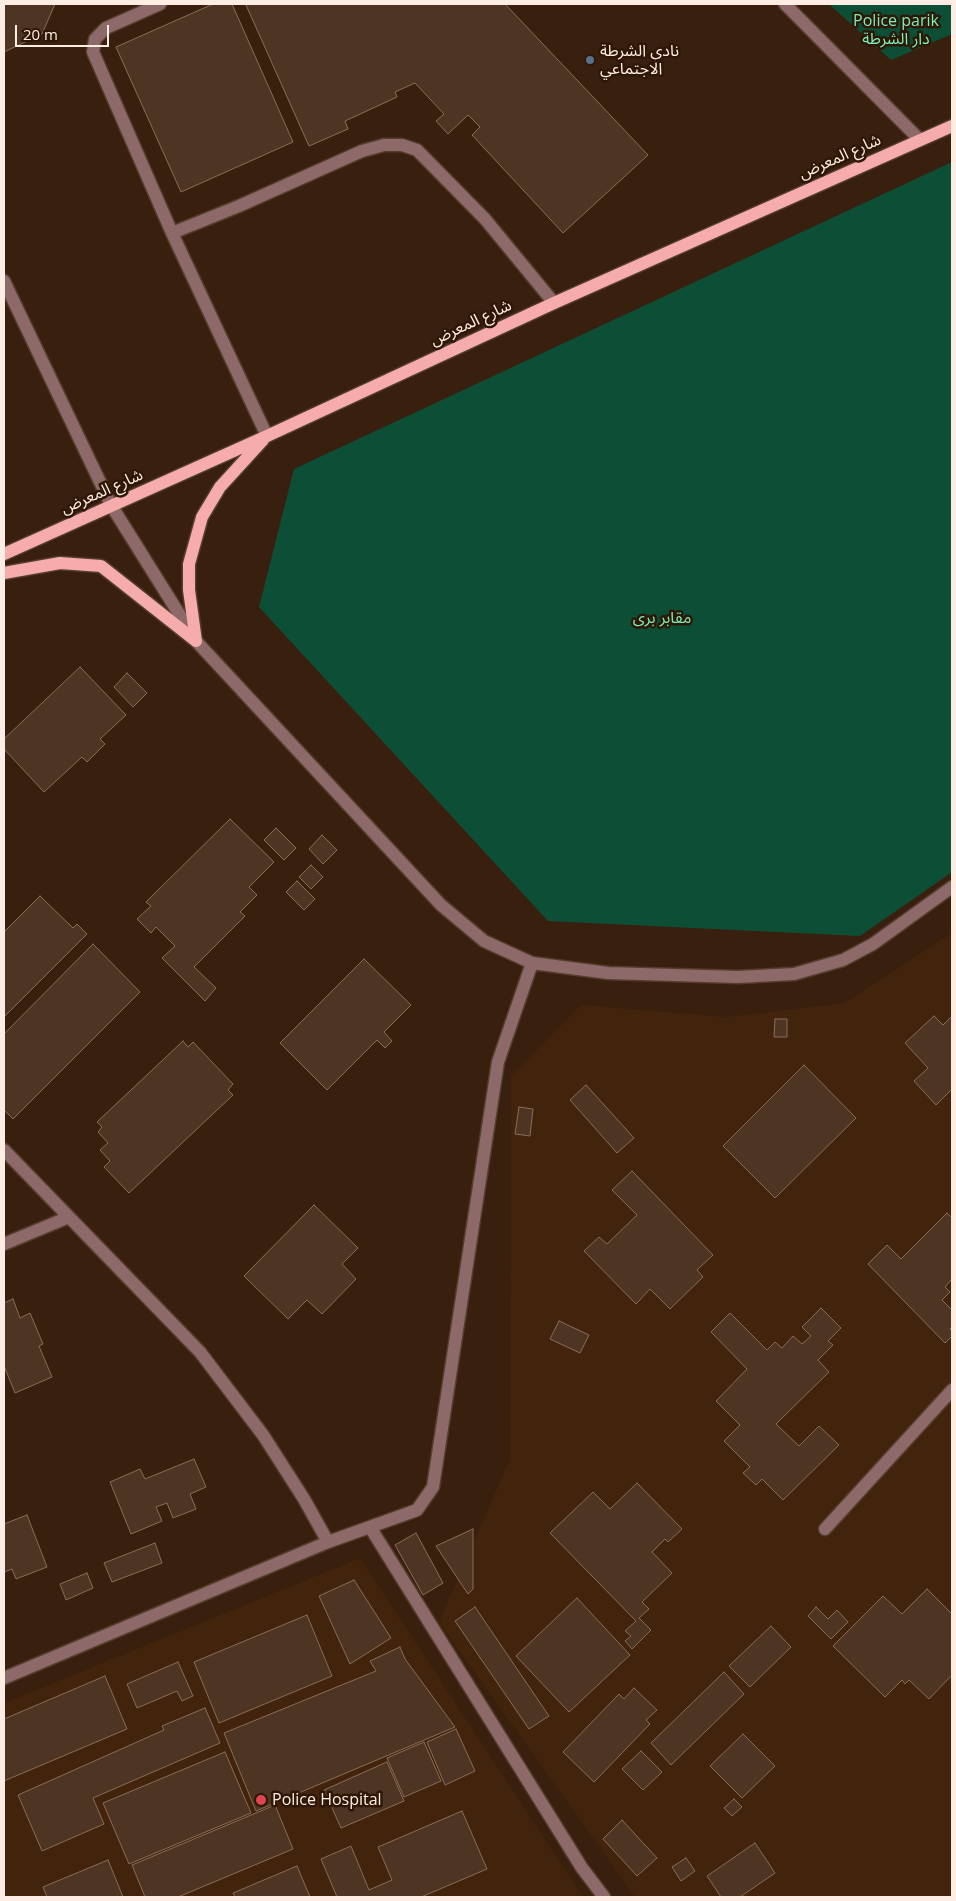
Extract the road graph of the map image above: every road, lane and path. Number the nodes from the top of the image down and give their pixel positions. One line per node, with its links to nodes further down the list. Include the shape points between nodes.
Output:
1 (160, 4): 5 (street, via 106,28 95,39 93,52)
2 (785, 4): 4 (street)
3 (952, 126): 4 (main road, شارع المعرض)
4 (920, 140): 7 (main road, شارع المعرض)
5 (172, 233): 7 (street, via 362,151 384,145 402,145 417,150 485,219); 8 (street)
6 (4, 281): 9 (street)
7 (554, 302): 8 (main road, شارع المعرض)
8 (267, 436): 9 (main road, شارع المعرض); 12 (main road, via 220,487 202,517 188,564)
9 (111, 505): 10 (main road, شارع المعرض); 12 (street)
10 (4, 554)
11 (4, 573): 12 (main road, via 60,563 101,566)
12 (196, 641): 14 (street, via 441,904 484,941)
13 (952, 887): 14 (street, via 873,944 843,960 794,974 738,977 608,973)
14 (532, 963): 19 (street, via 498,1062 433,1487 417,1510)
15 (4, 1150): 16 (street)
16 (69, 1217): 17 (street); 21 (street, via 200,1352 263,1435)
17 (4, 1244)
18 (952, 1390): 20 (street)
19 (370, 1527): 21 (street); 23 (street, via 582,1868)
20 (825, 1529)
21 (328, 1542): 22 (street)
22 (4, 1678)
23 (604, 1897)

